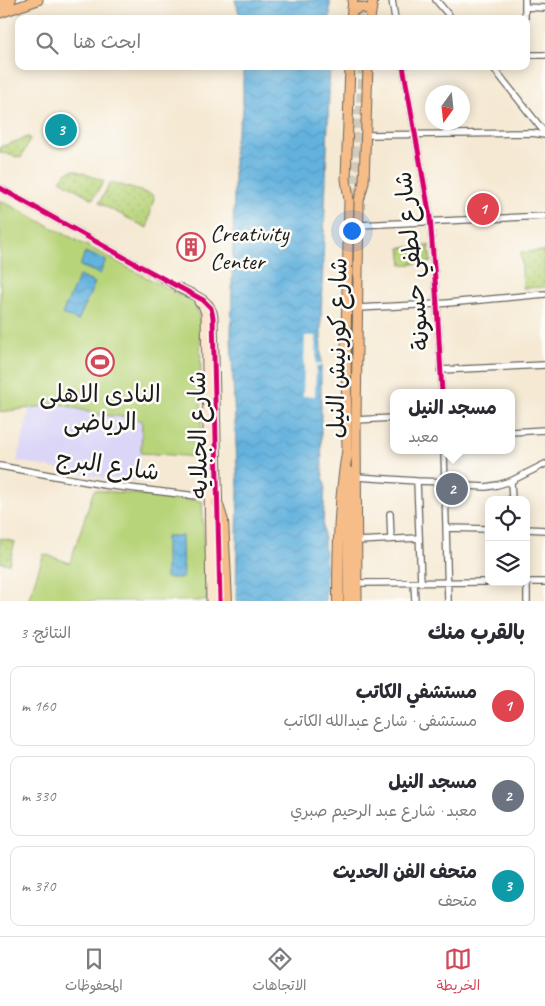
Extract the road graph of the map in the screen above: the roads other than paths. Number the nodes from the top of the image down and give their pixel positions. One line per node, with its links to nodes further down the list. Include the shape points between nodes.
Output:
1 (10, 0): 8 (main road)
2 (38, 0): 10 (main road)
3 (353, 0): 11 (main road)
4 (373, 0): 12 (main road)
5 (392, 0): 13 (street)
6 (436, 0): 14 (street)
7 (525, 3): 9 (street)
8 (0, 4)
9 (545, 8)
10 (0, 13)
11 (352, 15): 12 (main road, via 360,7 367,8)
12 (370, 15)
13 (394, 15)
14 (449, 15)
15 (530, 55): 16 (street)
16 (545, 55)
17 (350, 70): 39 (main road, شارع كورنيش النيل, via 346,180 349,200)
18 (368, 70): 22 (main road, شارع كورنيش النيل)
19 (404, 70): 23 (street, شارع لطفي حسونة)
20 (495, 70): 21 (street)
21 (545, 134): 23 (street)
22 (366, 135): 23 (street); 27 (main road, شارع كورنيش النيل)
23 (415, 135): 26 (street, شارع لطفي حسونة)
24 (0, 188): 28 (street)
25 (545, 216): 26 (street)
26 (431, 222): 27 (street); 30 (street, شارع لطفي حسونة)
27 (359, 225): 31 (main road, شارع كورنيش النيل)
28 (179, 288): 47 (street, شارع الجبلايه, via 203,305 206,313); 49 (street, شارع الجبلايه, via 203,300 213,312)
29 (545, 294): 30 (street)
30 (437, 304): 31 (street); 33 (street, شارع لطفي حسونة)
31 (358, 308): 36 (main road, شارع كورنيش النيل)
32 (545, 366): 33 (street)
33 (440, 370): 34 (street, شارع لطفي حسونة)
34 (442, 389)
35 (390, 418): 36 (street)
36 (356, 420): 43 (main road, شارع كورنيش النيل)
37 (545, 430): 38 (street)
38 (515, 432)
39 (347, 453): 68 (highway, via 342,483); 69 (main road, شارع كورنيش النيل)
40 (444, 454): 46 (street)
41 (545, 464): 45 (street)
42 (0, 466): 47 (street, شارع البرج, via 115,487 197,496)
43 (357, 477): 44 (street); 57 (main road, شارع كورنيش النيل)
44 (417, 481): 46 (street); 55 (street)
45 (511, 481): 46 (street, via 486,487); 48 (street)
46 (445, 482): 51 (street)
47 (208, 489): 65 (street, شارع الجبلايه)
48 (512, 496)
49 (217, 502): 66 (street, شارع الجبلايه); 67 (highway, via 223,521)
50 (390, 514): 56 (street)
51 (446, 528): 52 (street); 58 (street)
52 (485, 529)
53 (530, 529): 54 (street)
54 (545, 530)
55 (419, 538): 56 (street); 63 (street)
56 (391, 539): 57 (street)
57 (357, 541): 62 (main road, شارع كورنيش النيل)
58 (448, 582): 59 (street); 63 (street); 72 (street)
59 (485, 582)
60 (530, 582): 61 (street)
61 (545, 582)
62 (357, 583): 63 (street); 70 (main road, شارع كورنيش النيل)
63 (418, 583): 71 (street)
64 (527, 586): 73 (street)
65 (211, 601)
66 (220, 601)
67 (227, 601)
68 (338, 601)
69 (348, 601)
70 (357, 601)
71 (414, 601)
72 (448, 601)
73 (527, 601)

